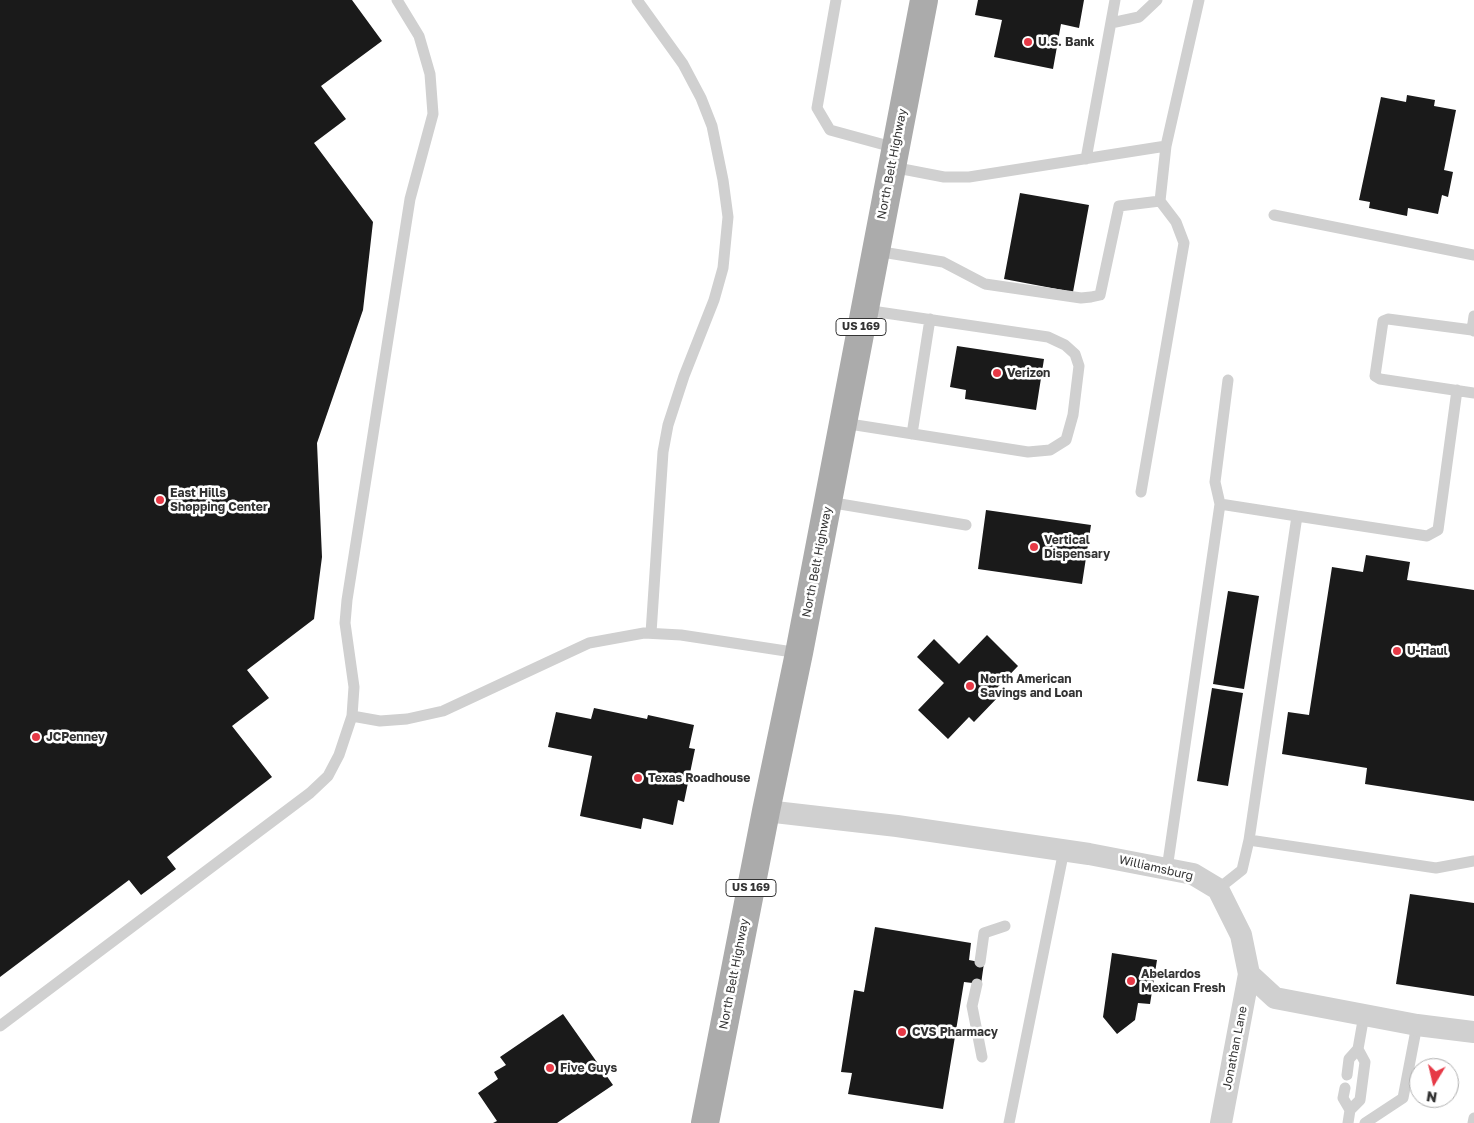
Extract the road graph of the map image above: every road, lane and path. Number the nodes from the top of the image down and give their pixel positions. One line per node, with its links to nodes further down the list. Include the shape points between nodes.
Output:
1 (397, 0): 32 (lane, via 419,36 430,74 433,114 410,199 347,600 345,623 354,687)
2 (637, 0): 30 (lane, via 683,64 701,98 712,126 728,217 723,268 668,425 663,452)
3 (836, 0): 10 (lane, via 817,108 830,130)
4 (924, 0): 10 (main road, North Belt Highway / US 169)
5 (1115, 0): 8 (lane)
6 (1157, 0): 8 (lane, via 1139,17)
7 (1199, 0): 9 (lane)
8 (1111, 23): 11 (lane)
9 (1166, 146): 11 (lane); 12 (lane)
10 (894, 157): 11 (lane, via 944,177 969,177); 14 (main road, North Belt Highway / US 169)
11 (1086, 159)
12 (1160, 201): 14 (lane, via 1119,206 1100,296 1081,298 985,284 943,262); 25 (lane, via 1176,222 1184,243)
13 (1274, 215): 15 (lane)
14 (876, 252): 16 (main road, North Belt Highway / US 169)
15 (1474, 255)
16 (865, 310): 18 (lane); 23 (main road, North Belt Highway / US 169)
17 (1474, 316): 19 (lane)
18 (930, 320): 24 (lane); 24 (lane, via 1048,337 1065,345 1075,354 1080,366 1073,415 1066,440 1050,450 1028,452)
19 (1473, 330): 21 (lane, via 1383,321 1375,376)
20 (1228, 380): 27 (lane, via 1215,482)
21 (1457, 390): 22 (lane); 28 (lane, via 1438,530 1427,536)
22 (1474, 392)
23 (843, 423): 24 (lane); 26 (main road, North Belt Highway / US 169)
24 (912, 434)
25 (1141, 492)
26 (828, 502): 29 (lane); 31 (main road, North Belt Highway / US 169)
27 (1220, 504): 28 (lane); 37 (lane)
28 (1297, 516): 34 (lane)
29 (966, 525)
30 (651, 633): 31 (lane); 32 (lane, via 589,644 443,711 380,721)
31 (799, 653): 33 (main road, North Belt Highway / US 169)
32 (352, 716): 45 (lane, via 328,776 310,793)
33 (766, 810): 35 (street, Williamsburg); 53 (main road, North Belt Highway / US 169)
34 (1249, 840): 36 (lane, via 1436,868); 38 (lane, via 1242,870)
35 (1064, 850): 37 (street, Williamsburg); 54 (lane)
36 (1474, 862)
37 (1167, 869): 38 (street, Williamsburg, via 1193,874)
38 (1218, 889): 41 (street, via 1241,936)
39 (1005, 926): 40 (lane, via 984,933)
40 (980, 962)
41 (1249, 974): 43 (street, via 1276,998); 55 (street, Jonathan Lane)
42 (977, 984): 48 (lane, via 972,1006)
43 (1364, 1015): 44 (street); 47 (lane)
44 (1417, 1025): 46 (street); 57 (lane, via 1403,1098)
45 (0, 1026)
46 (1474, 1032)
47 (1358, 1049): 49 (lane, via 1349,1059); 51 (lane, via 1365,1062 1360,1100)
48 (982, 1057)
49 (1347, 1075)
50 (1344, 1088): 51 (lane, via 1343,1098)
51 (1350, 1110): 56 (lane)
52 (1474, 1118): 58 (lane)
53 (705, 1123)
54 (1009, 1123)
55 (1221, 1123)
56 (1348, 1123)
57 (1365, 1123)
58 (1473, 1123)

